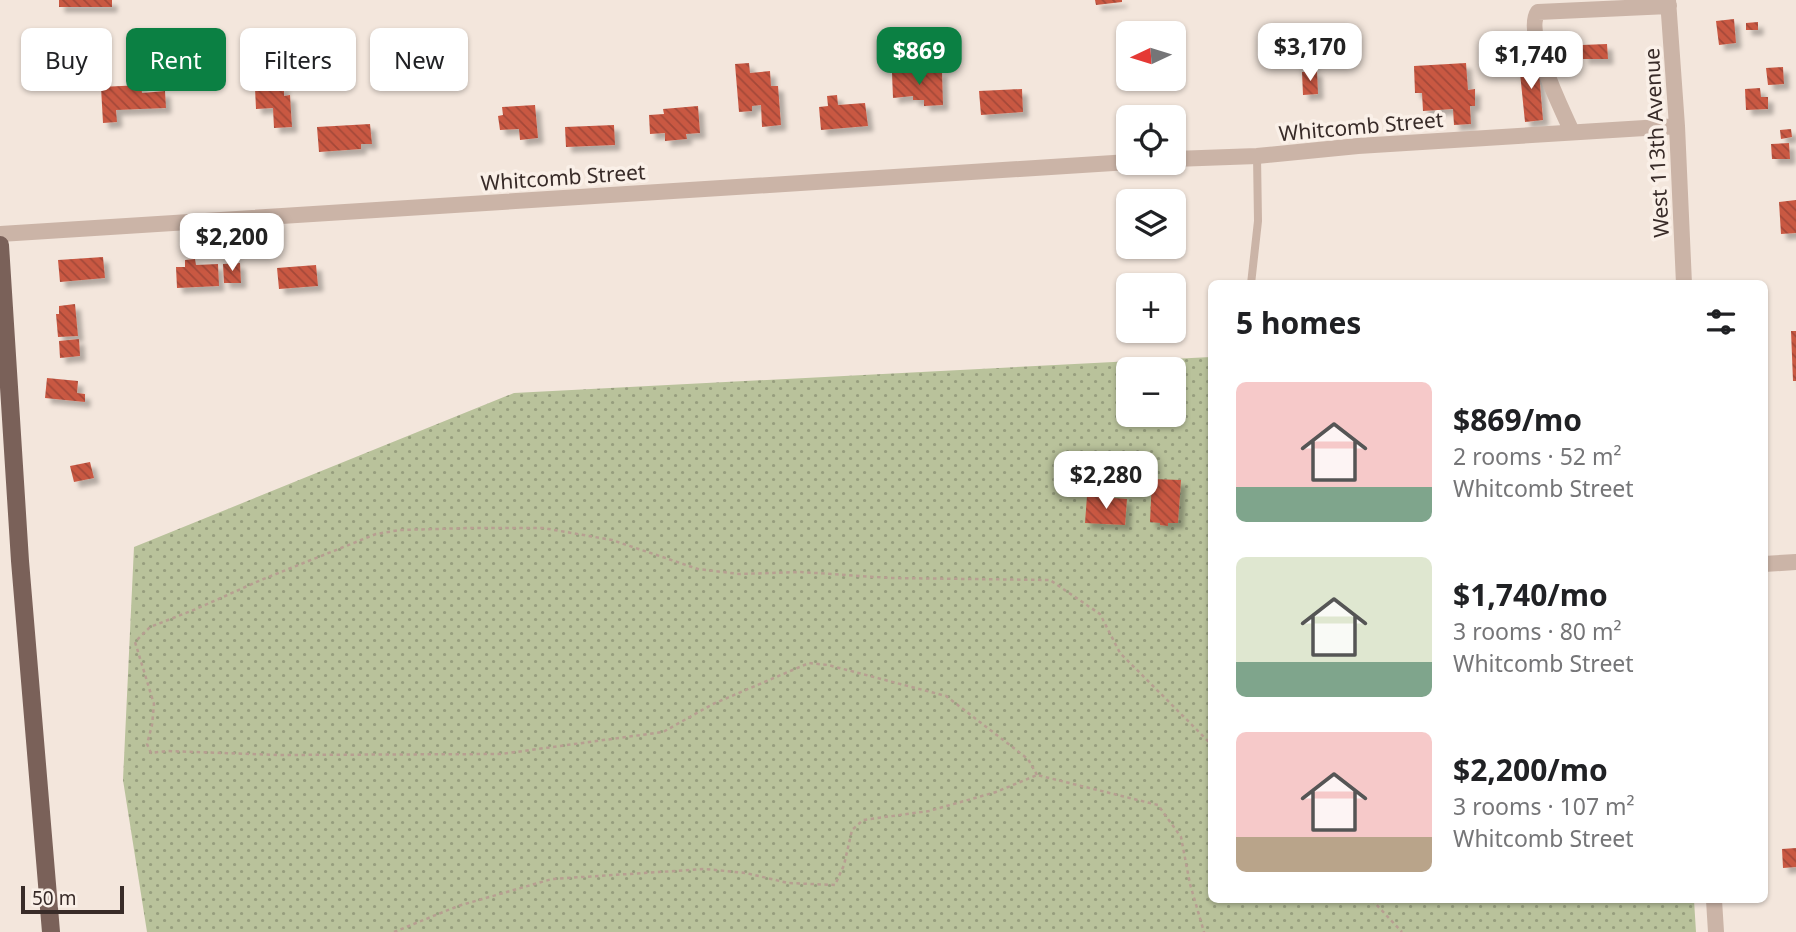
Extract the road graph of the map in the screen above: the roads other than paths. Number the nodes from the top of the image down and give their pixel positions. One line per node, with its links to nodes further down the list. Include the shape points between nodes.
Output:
1 (1669, 3): 2 (street, West 113th Avenue); 3 (street, via 1538,12 1534,31 1538,49)
2 (1677, 126): 3 (street, Whitcomb Street); 10 (street, West 113th Avenue)
3 (1572, 132): 4 (street, Whitcomb Street)
4 (1257, 156): 5 (street, Whitcomb Street); 9 (lane, via 1258,221)
5 (1186, 159)
6 (1116, 163): 7 (street, Whitcomb Street)
7 (0, 234)
8 (0, 245): 14 (main road)
9 (1251, 280)
10 (1684, 280)
11 (1796, 562): 12 (street)
12 (1768, 564)
13 (1714, 903): 15 (street)
14 (51, 932)
15 (1716, 932)

